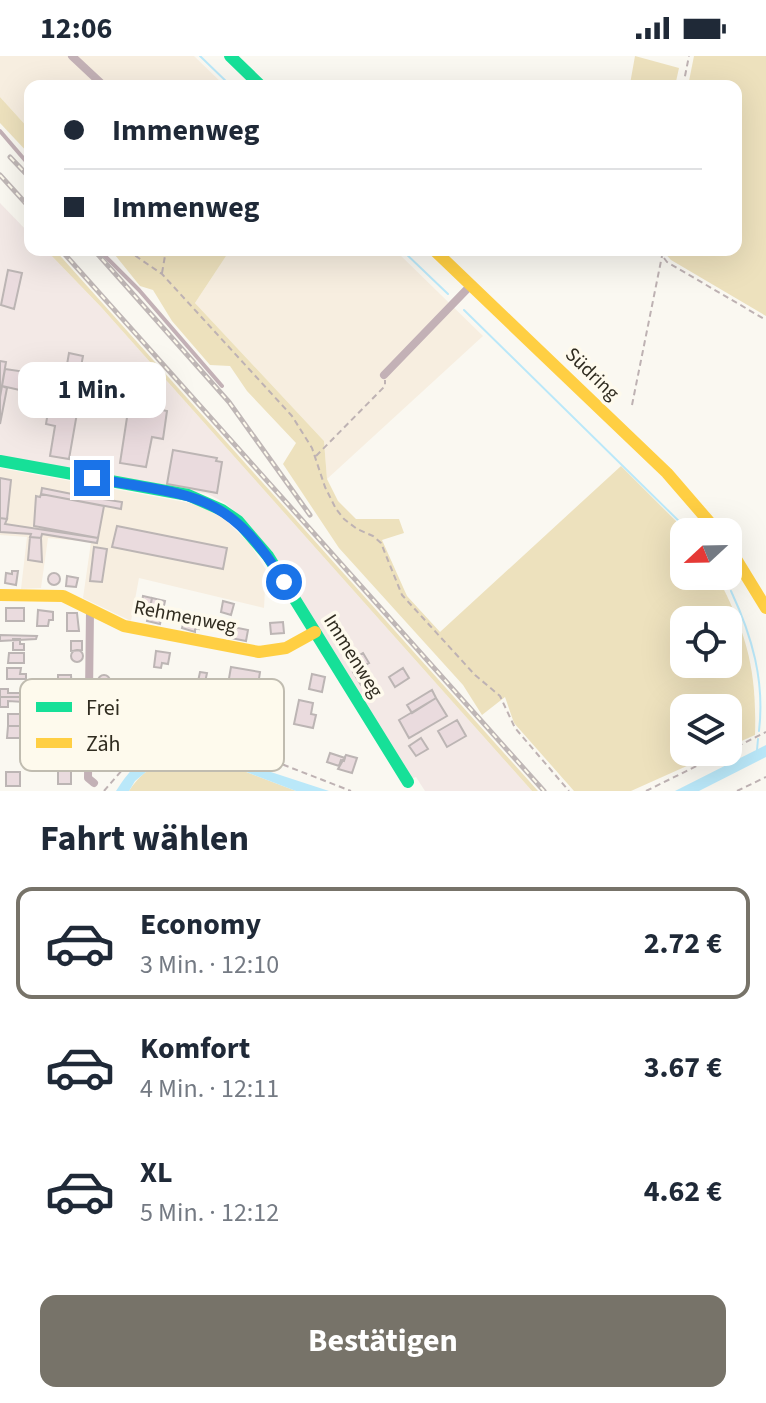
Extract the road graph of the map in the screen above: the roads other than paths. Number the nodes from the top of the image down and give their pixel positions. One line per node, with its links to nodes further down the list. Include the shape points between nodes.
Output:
1 (72, 56): 3 (street)
2 (230, 56): 4 (street)
3 (98, 80)
4 (255, 80)
5 (0, 131): 6 (lane)
6 (24, 159)
7 (105, 256): 11 (lane)
8 (440, 256): 9 (street, Südring)
9 (471, 285): 10 (street); 13 (street, Südring)
10 (384, 375)
11 (222, 386)
12 (0, 461): 18 (street, Immenweg, via 188,495 222,510 255,538)
13 (706, 518)
14 (742, 569): 16 (street)
15 (0, 595): 17 (street, Rehmenweg, via 63,596)
16 (766, 608)
17 (90, 611): 18 (street, Rehmenweg, via 124,626 259,652 286,648); 19 (street)
18 (315, 632): 21 (street, Immenweg)
19 (89, 679)
20 (88, 771): 22 (street)
21 (408, 782)
22 (94, 783)

